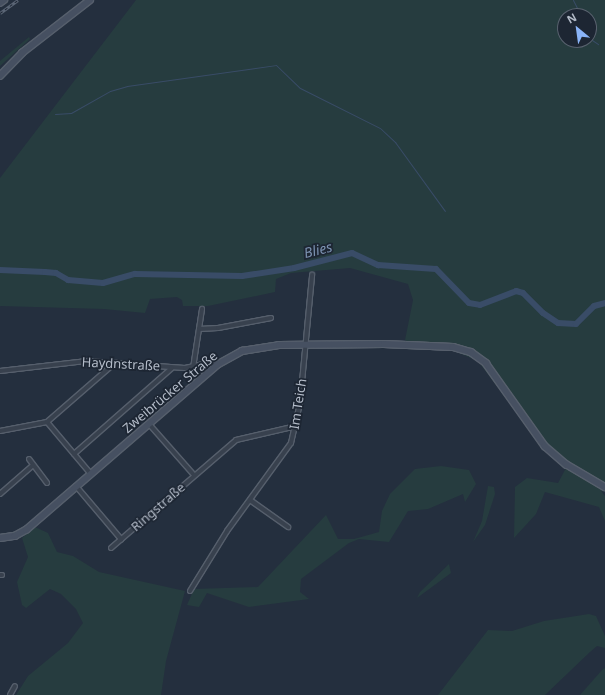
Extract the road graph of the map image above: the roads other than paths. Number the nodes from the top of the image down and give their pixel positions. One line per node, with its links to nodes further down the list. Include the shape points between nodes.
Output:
1 (4, 0): 3 (street)
2 (90, 0): 4 (street, via 22,53)
3 (0, 3)
4 (0, 76)
5 (312, 275): 9 (street, Im Teich)
6 (202, 309): 8 (street)
7 (271, 318): 8 (street)
8 (199, 329): 13 (street)
9 (306, 344): 11 (street, Zweibrücker Straße, via 255,347); 17 (street, Im Teich); 26 (street, Zweibrücker Straße, via 453,347 477,355 495,375 545,446 566,464)
10 (116, 362): 12 (street, Haydnstraße); 14 (street, Haydnstraße, via 87,361); 15 (street)
11 (217, 365): 13 (street, Haydnstraße, via 209,363); 16 (street, Zweibrücker Straße)
12 (172, 368): 13 (street, Haydnstraße); 19 (street)
13 (193, 368)
14 (0, 371)
15 (47, 422): 18 (street); 19 (street)
16 (149, 424): 22 (street, Zweibrücker Straße); 23 (street, Ringstraße)
17 (296, 426): 23 (street, Ringstraße, via 236,440); 28 (street, Im Teich, via 286,452)
18 (0, 431)
19 (74, 454): 22 (street)
20 (29, 459): 21 (street)
21 (32, 466): 24 (street); 27 (street)
22 (91, 474): 25 (street, Zweibrücker Straße)
23 (194, 475): 31 (street, Ringstraße)
24 (47, 483)
25 (76, 486): 30 (street, Zweibrücker Straße, via 26,530 15,536); 31 (street, Ringstraße)
26 (605, 488)
27 (0, 494)
28 (250, 500): 29 (street); 33 (street, Im Teich, via 212,553)
29 (288, 527)
30 (0, 538)
31 (121, 539): 32 (street, Ringstraße)
32 (111, 548)
33 (190, 591)
34 (15, 686): 35 (street)
35 (10, 695)

